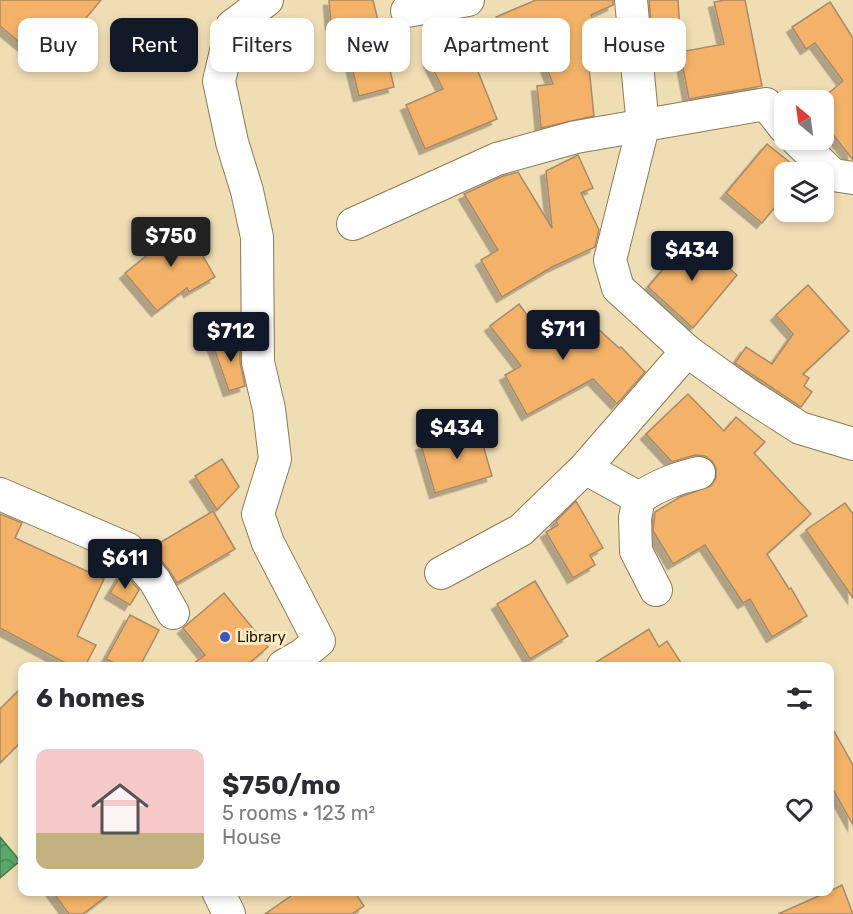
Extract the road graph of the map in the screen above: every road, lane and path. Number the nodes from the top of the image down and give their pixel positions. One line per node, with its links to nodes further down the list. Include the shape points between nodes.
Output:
1 (267, 0): 19 (street, via 232,26 219,81 256,237 258,362 274,459 258,514 268,543 319,641)
2 (468, 0): 4 (street)
3 (631, 0): 6 (street)
4 (407, 11)
5 (774, 114): 6 (street, via 766,104)
6 (644, 127): 9 (street, via 576,137 497,159); 10 (street, via 610,260 618,288)
7 (807, 150): 8 (street, via 833,175)
8 (853, 178)
9 (353, 224)
10 (687, 351): 11 (street, via 800,428); 12 (street)
11 (853, 444)
12 (585, 468): 15 (street); 16 (street, via 521,530)
13 (699, 473): 15 (street, via 676,478)
14 (0, 494): 18 (street, via 128,549 155,581)
15 (639, 498): 17 (street, via 636,551)
16 (441, 573)
17 (657, 590)
18 (173, 613)
19 (290, 662)
20 (220, 896): 21 (street)
21 (229, 914)

